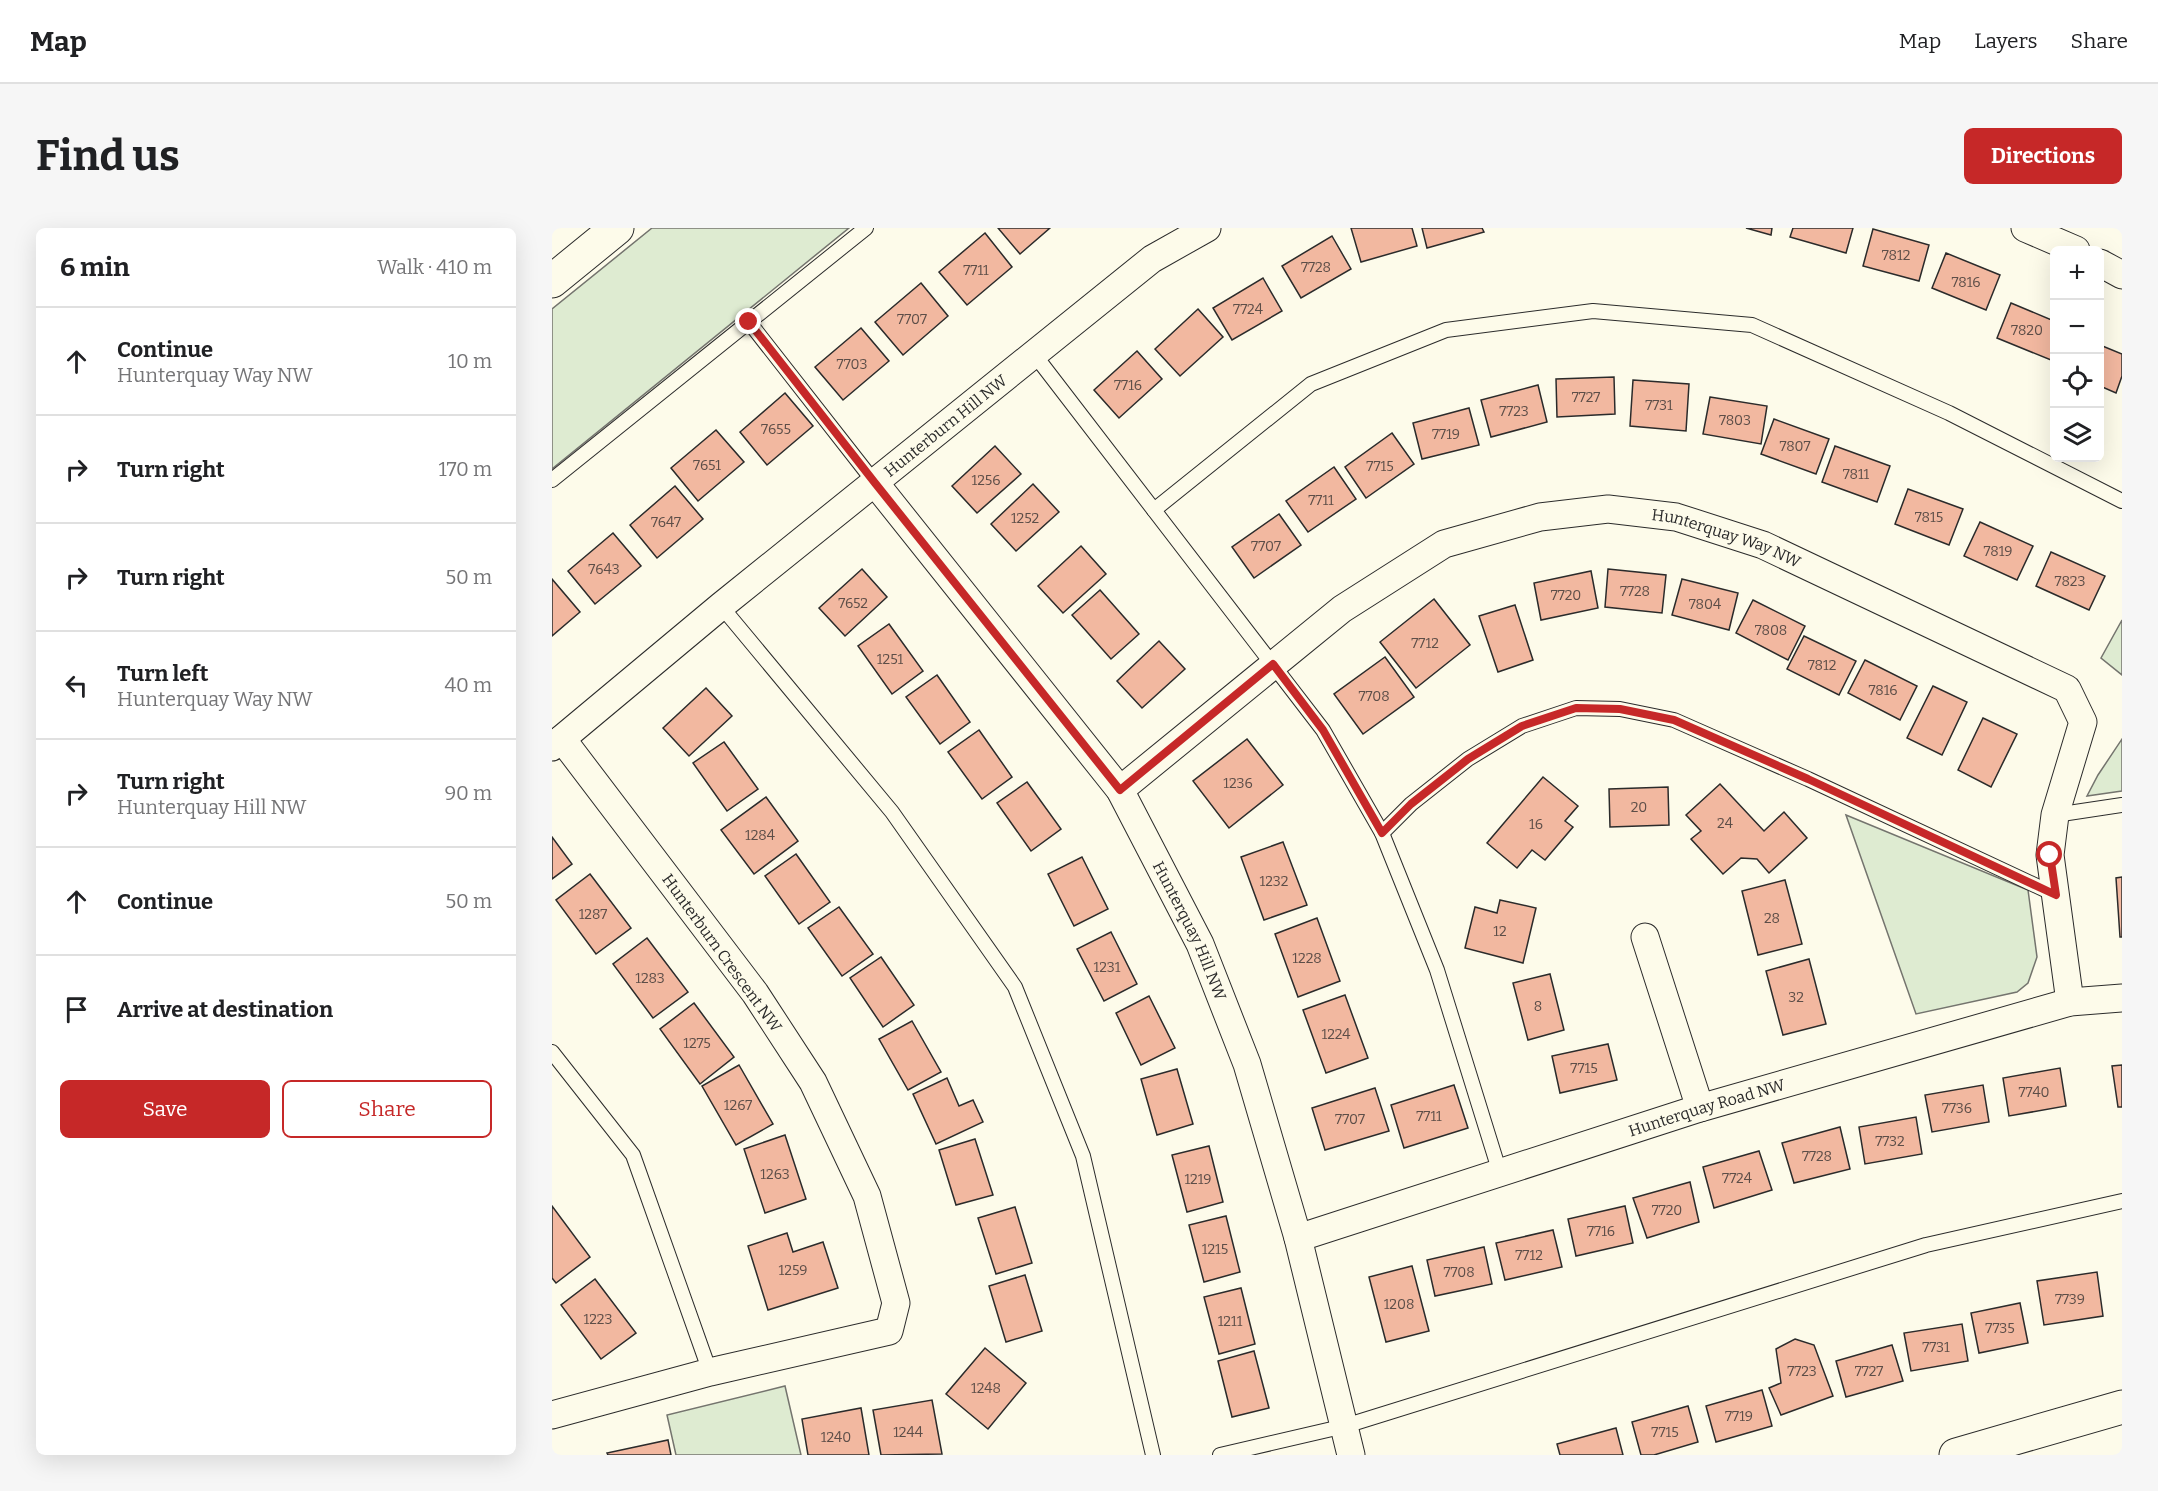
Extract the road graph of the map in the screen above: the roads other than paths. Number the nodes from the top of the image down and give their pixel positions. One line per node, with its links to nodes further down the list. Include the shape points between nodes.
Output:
1 (617, 228): 8 (street)
2 (866, 228): 9 (lane)
3 (1207, 228): 10 (street, Hunterburn Hill NW, via 1152,259)
4 (2025, 228): 5 (street)
5 (2075, 242)
6 (2104, 265): 7 (street)
7 (2122, 275)
8 (552, 281)
9 (749, 322): 11 (lane); 12 (lane)
10 (1034, 354): 12 (street, Hunterburn Hill NW); 14 (lane)
11 (552, 480)
12 (875, 483): 15 (street, Hunterburn Hill NW); 18 (street, Hunterquay Hill NW)
13 (2122, 501): 14 (lane, via 1949,413 1752,326 1593,310 1446,330 1311,384)
14 (1154, 510): 16 (lane)
15 (721, 606): 17 (street, Hunterburn Hill NW); 35 (lane, via 892,812 1014,987 1083,1156)
16 (1273, 664): 18 (street, Hunterquay Way NW); 20 (street, Hunterquay Way NW, via 1342,609 1444,544 1540,517 1608,509 1676,517 1763,545 2067,689 2083,722); 21 (lane, via 1323,730)
17 (557, 743): 31 (street, Hunterburn Crescent NW, via 755,993 813,1082 867,1196 896,1303 889,1330)
18 (1120, 790): 30 (street, Hunterquay Hill NW, via 1200,944 1247,1064)
19 (2122, 805): 20 (lane)
20 (2055, 815): 22 (street, Hunterquay Way NW, via 2050,855)
21 (1382, 833): 22 (lane, via 1411,804 1468,759 1522,726 1576,708 1620,709 1674,720); 28 (lane, via 1437,970)
22 (2056, 895): 25 (street, Hunterquay Way NW)
23 (1645, 937): 27 (street)
24 (2122, 998): 25 (street, Hunterquay Road NW)
25 (2070, 1002): 27 (street, Hunterquay Road NW)
26 (552, 1052): 31 (lane, via 633,1155)
27 (1700, 1108): 28 (street, Hunterquay Road NW)
28 (1500, 1173): 30 (street, Hunterquay Road NW)
29 (2122, 1201): 34 (lane, via 1926,1245)
30 (1298, 1238): 34 (street, Hunterquay Hill NW)
31 (710, 1372): 33 (street, Hunterburn Crescent NW)
32 (2122, 1407): 38 (street)
33 (552, 1415)
34 (1345, 1426): 36 (lane); 37 (street, Hunterquay Hill NW)
35 (1153, 1455)
36 (1220, 1455)
37 (1351, 1455)
38 (1956, 1455)

